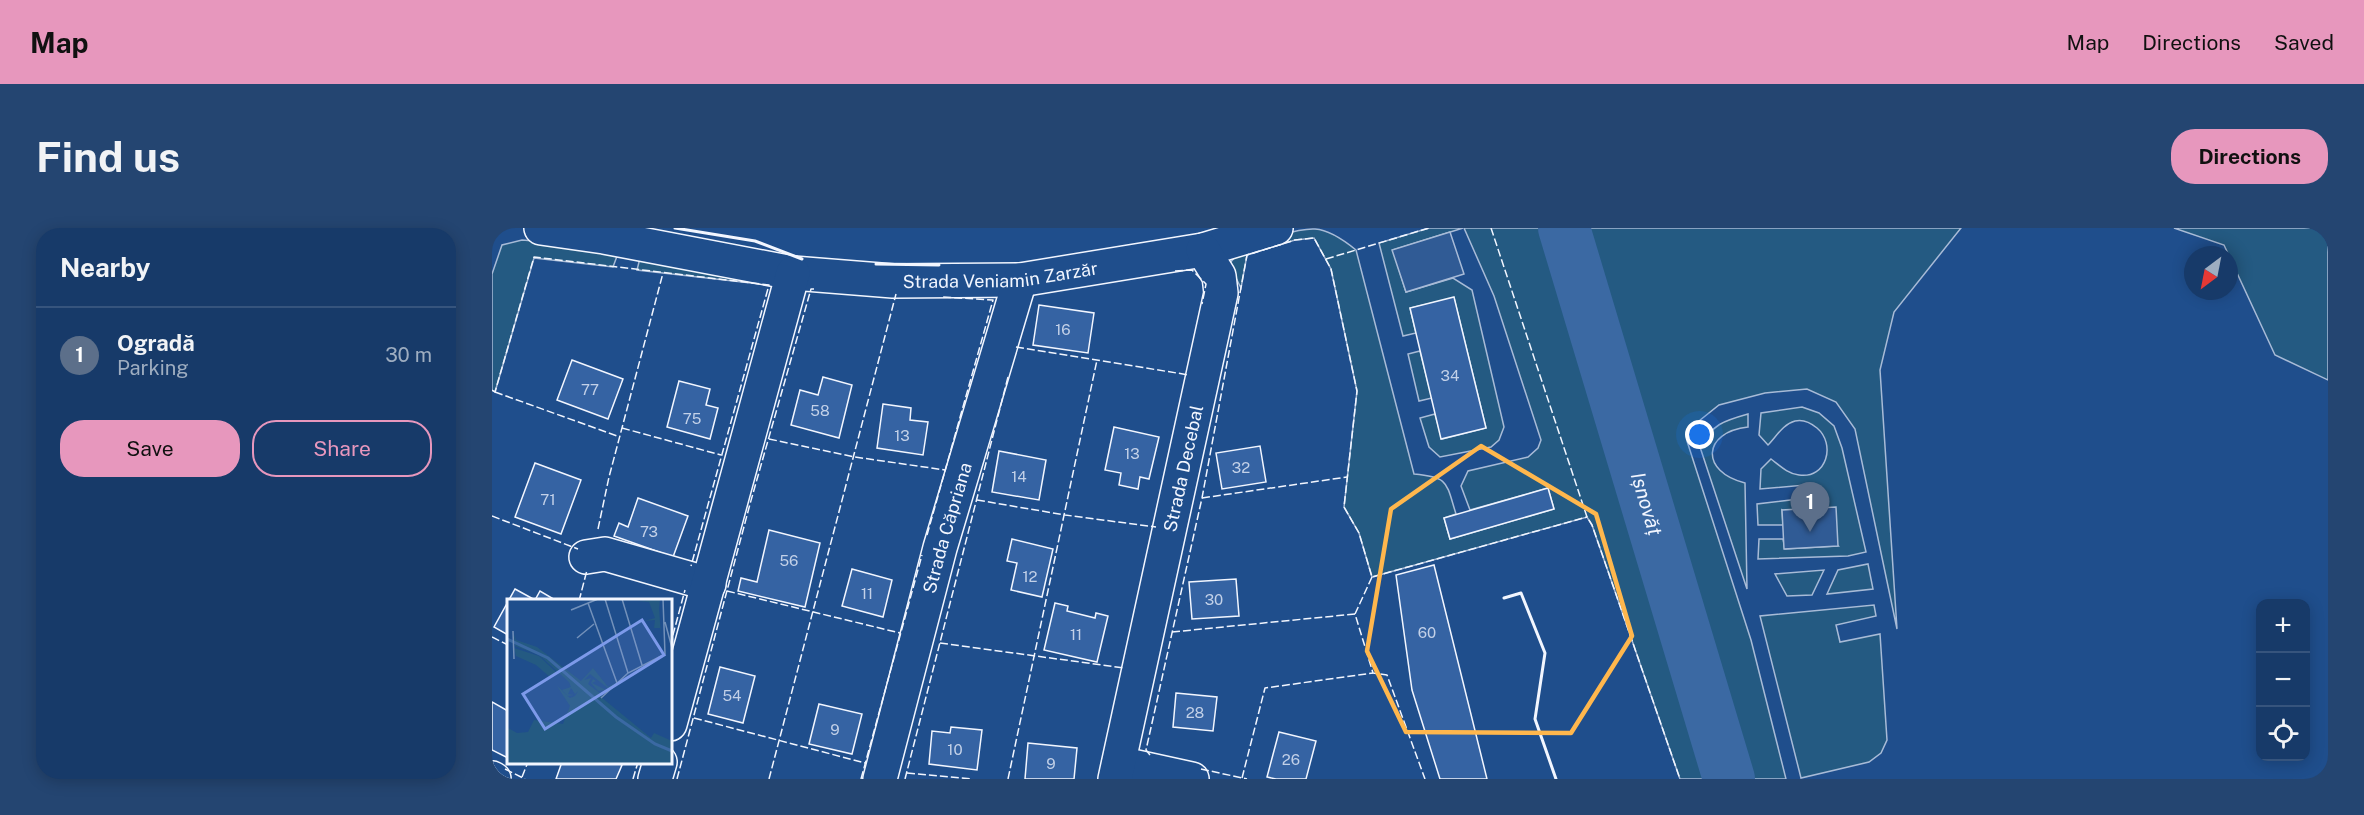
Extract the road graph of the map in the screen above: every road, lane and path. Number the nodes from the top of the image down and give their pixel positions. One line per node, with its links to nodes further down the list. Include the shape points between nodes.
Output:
1 (541, 228): 4 (street, Strada Veniamin Zarzăr)
2 (1276, 228): 3 (street)
3 (1203, 250): 5 (street, Strada Veniamin Zarzăr); 10 (street, Strada Decebal, via 1219,276 1221,293)
4 (793, 273): 5 (street, Strada Veniamin Zarzăr, via 893,281); 7 (street)
5 (1020, 280): 12 (street, Strada Căpriana, via 940,548)
6 (594, 550): 7 (street)
7 (709, 584): 8 (street)
8 (672, 717)
9 (659, 764): 11 (street)
10 (1117, 771): 13 (street, Strada Decebal)
11 (655, 779)
12 (880, 779)
13 (1192, 779)

